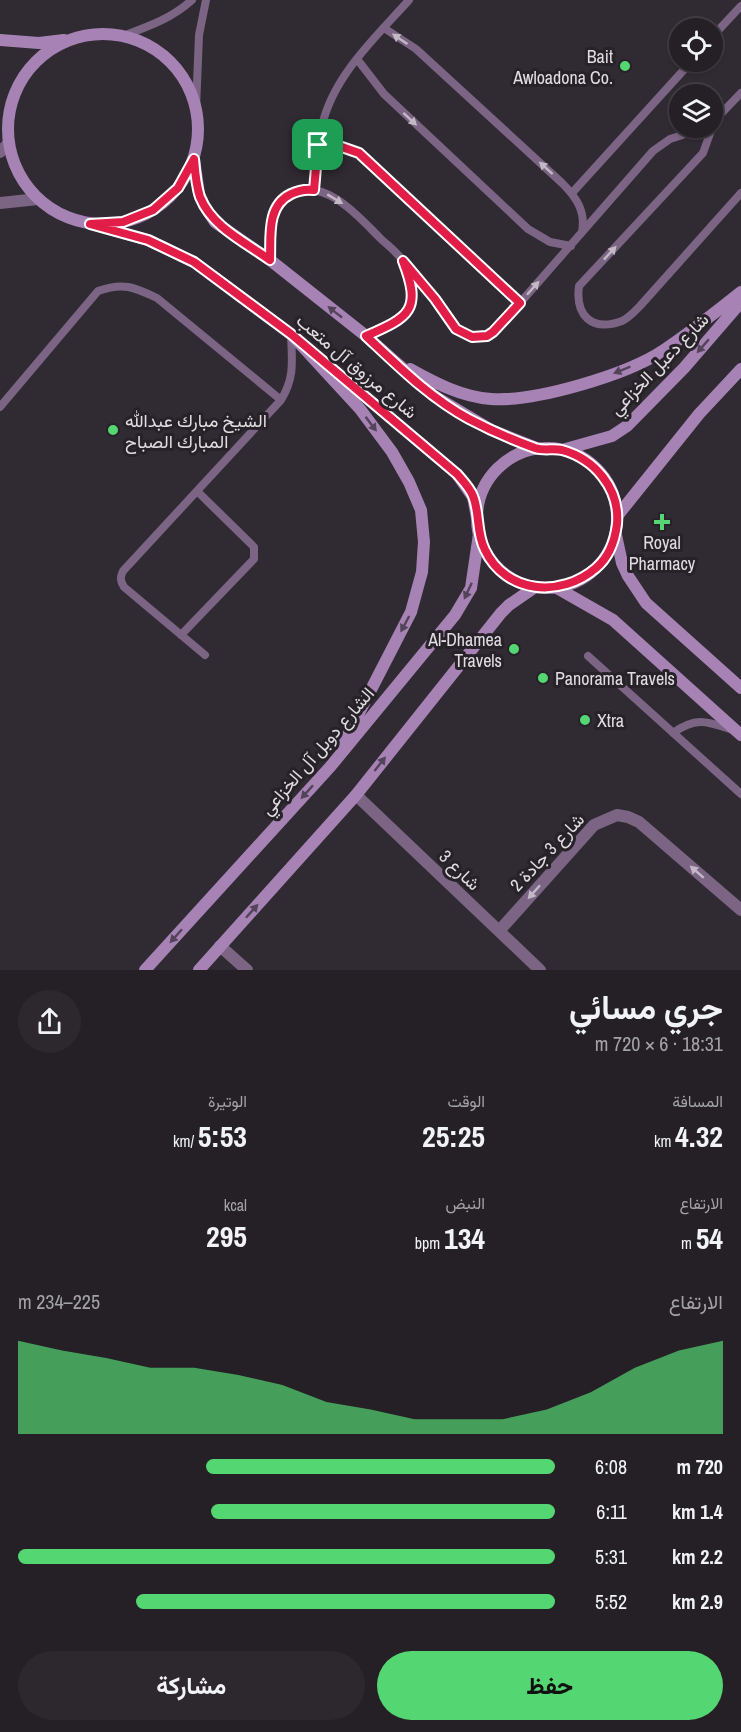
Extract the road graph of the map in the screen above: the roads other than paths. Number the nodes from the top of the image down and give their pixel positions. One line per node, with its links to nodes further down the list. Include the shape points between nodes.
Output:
1 (192, 0): 7 (lane, via 160,22)
2 (206, 0): 14 (lane)
3 (409, 0): 6 (lane)
4 (741, 6): 5 (lane)
5 (723, 25)
6 (384, 28): 10 (lane); 23 (lane, one-way to 6, via 416,49)
7 (120, 37): 8 (main road, via 107,34); 14 (main road, via 142,43 172,63 187,84)
8 (71, 39): 9 (main road, via 39,43); 16 (main road, via 41,56 19,82)
9 (0, 40)
10 (357, 60): 19 (lane, via 327,108); 29 (lane, one-way to 29, via 384,94 528,229 550,243)
11 (682, 72): 23 (lane)
12 (741, 93): 15 (lane)
13 (0, 104): 16 (main road)
14 (196, 108): 21 (main road, via 198,134)
15 (723, 114)
16 (8, 123): 20 (main road)
17 (673, 138): 28 (lane, via 653,151)
18 (708, 138): 24 (lane, one-way to 18, via 625,320 599,324 586,318 577,299 579,286 703,153)
19 (318, 145): 22 (lane); 34 (lane, via 339,146 359,153)
20 (4, 148): 25 (main road)
21 (194, 159): 27 (main road, via 178,188 153,210 123,222); 30 (main road, شارع مرزوق آل متعب, via 199,194 215,222)
22 (314, 190): 30 (lane, via 297,191 278,205 271,223); 31 (lane, one-way to 31, via 342,202)
23 (572, 193): 28 (lane, via 583,214)
24 (741, 193)
25 (38, 199): 26 (street); 27 (main road, via 62,215)
26 (0, 203)
27 (90, 224): 35 (main road, شارع مرزوق آل متعب, via 148,240 194,262)
28 (581, 233): 29 (lane)
29 (570, 246): 34 (lane, one-way to 29)
30 (270, 260): 36 (main road, شارع مرزوق آل متعب, one-way to 30)
31 (403, 261): 34 (lane, via 456,329 472,337 493,332); 36 (lane, via 413,292 411,305 399,320)
32 (741, 292): 37 (main road, one-way to 37, via 662,351 595,381 526,397 491,399 464,394)
33 (741, 302): 42 (main road, شارع دعبل الخزاعي, one-way to 42, via 627,426 612,436)
34 (520, 303)
35 (291, 334): 39 (lane, via 292,369 289,387); 45 (main road, شارع مرزوق آل متعب, via 457,474 473,497); 56 (main road, one-way to 56, via 360,409 392,452 421,510 424,542 422,572 411,612)
36 (366, 336): 37 (main road, شارع مرزوق آل متعب)
37 (390, 359): 41 (main road, شارع مرزوق آل متعب, via 467,418)
38 (741, 369): 44 (main road, via 699,414)
39 (281, 400): 40 (lane, via 157,298 135,287 113,285 98,291); 43 (lane)
40 (0, 407)
41 (539, 449): 42 (main road); 45 (main road, via 519,454 502,465 480,498)
42 (561, 450): 44 (main road, via 594,466 614,496)
43 (197, 491): 50 (lane, via 254,547 255,555); 50 (lane, via 121,576 124,587)
44 (618, 515): 47 (main road)
45 (477, 518): 46 (main road)
46 (479, 534): 48 (main road, via 485,550 505,574); 56 (main road, الشارع دوبل آل الخزاعي, one-way to 56, via 471,588 456,615)
47 (616, 535): 49 (main road, via 600,564 580,579); 53 (main road, via 625,569 646,603)
48 (535, 587): 49 (main road); 58 (main road, one-way to 48, via 501,613)
49 (556, 588): 55 (main road, via 613,620)
50 (181, 635): 51 (lane)
51 (205, 655)
52 (588, 656): 54 (lane)
53 (741, 688)
54 (674, 733): 55 (lane, via 695,721); 57 (lane)
55 (739, 733)
56 (330, 767): 62 (main road, الشارع دوبل آل الخزاعي, one-way to 62)
57 (741, 794)
58 (356, 795): 60 (street, شارع 3); 61 (main road, one-way to 58)
59 (741, 910): 60 (street, شارع 3 جادة 2, one-way to 60, via 639,822 617,815 594,825)
60 (499, 931): 65 (street, شارع 3)
61 (220, 946): 63 (main road); 64 (street)
62 (145, 970)
63 (199, 970)
64 (247, 970)
65 (540, 970)

